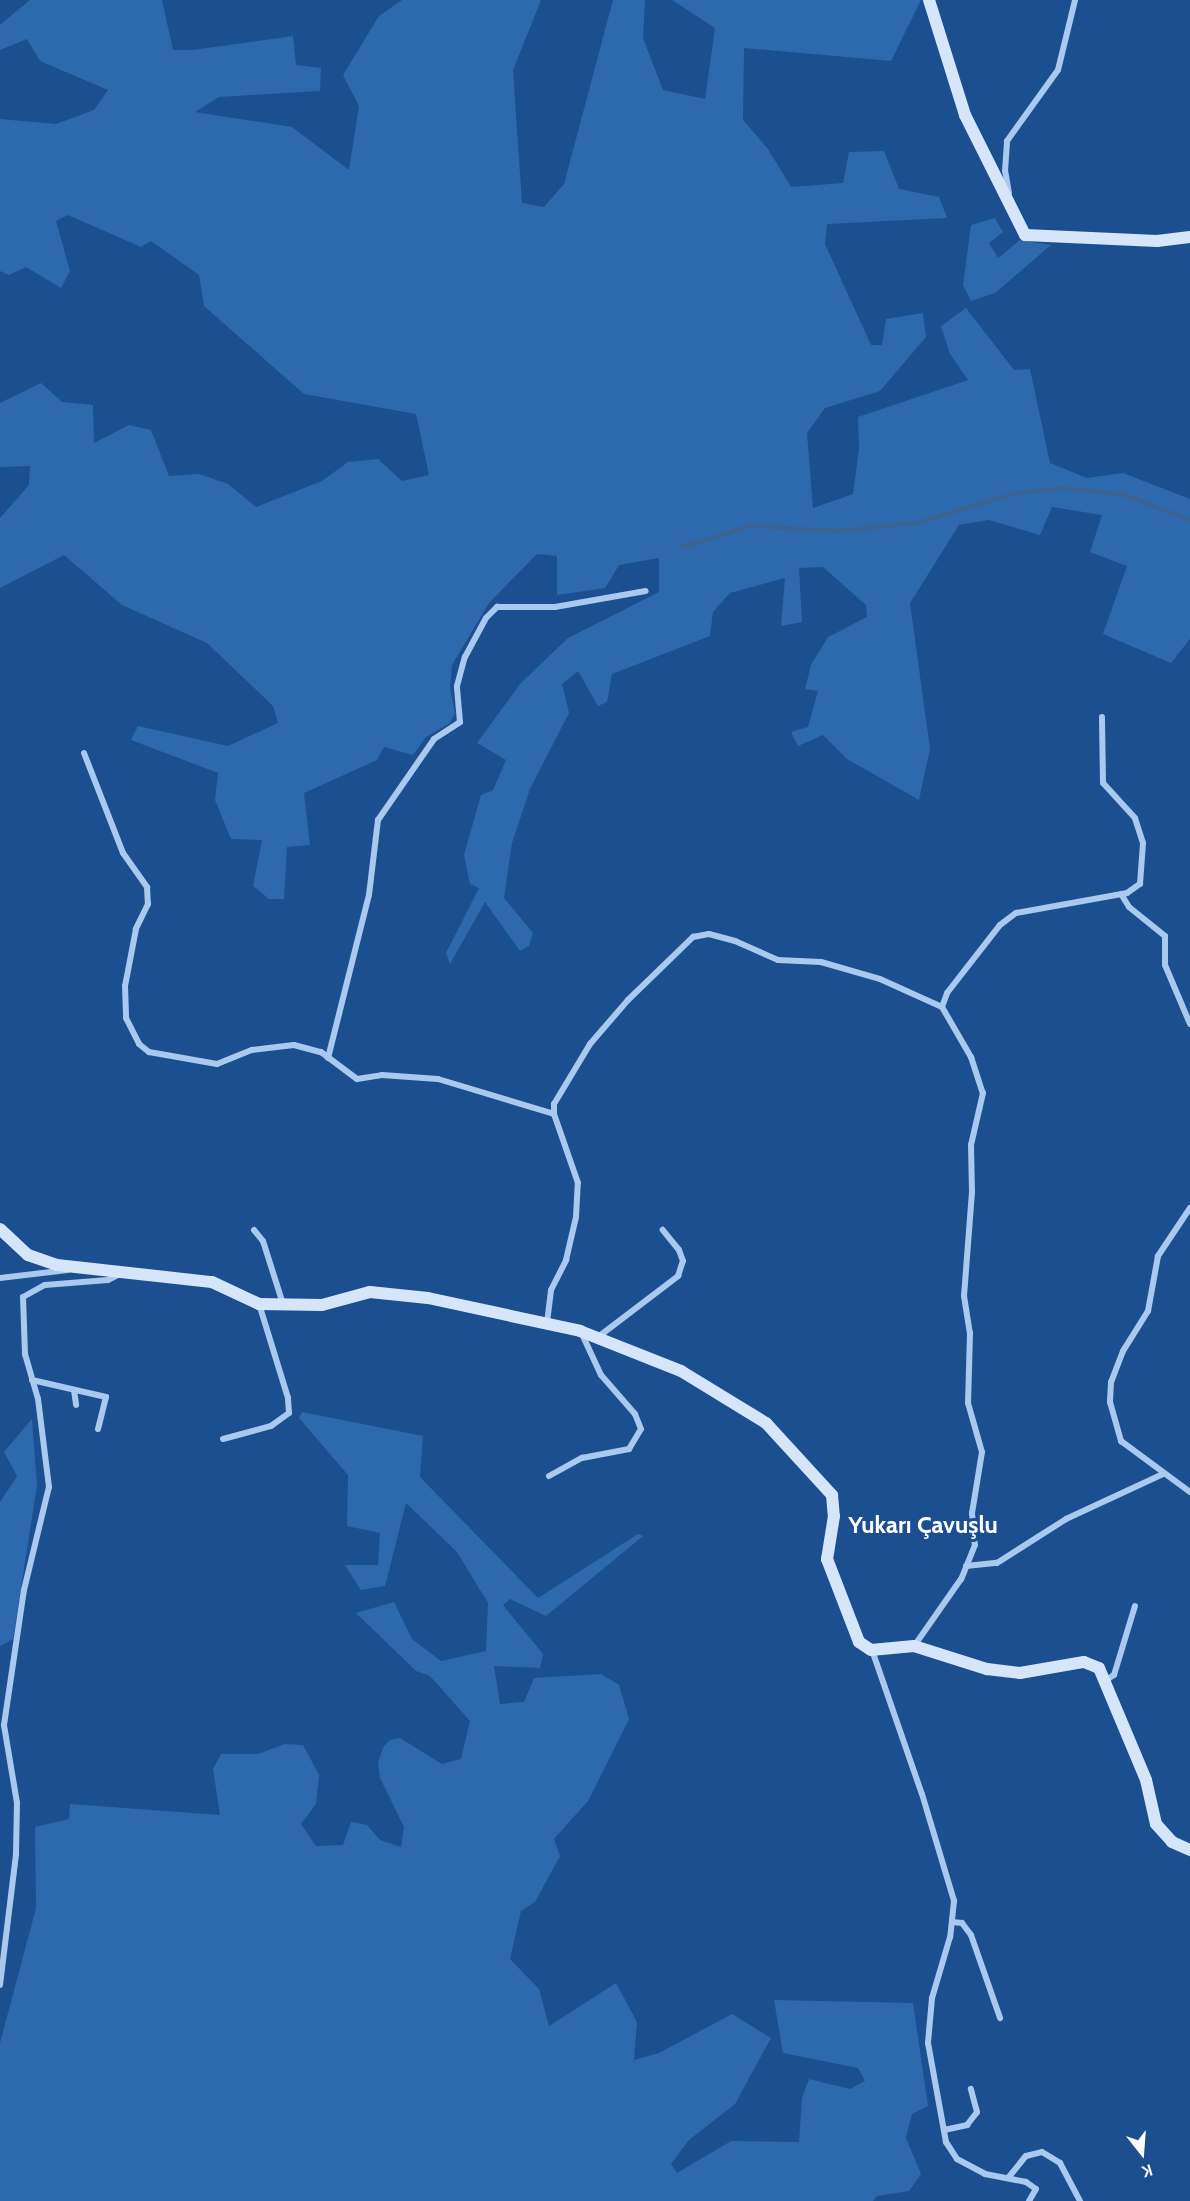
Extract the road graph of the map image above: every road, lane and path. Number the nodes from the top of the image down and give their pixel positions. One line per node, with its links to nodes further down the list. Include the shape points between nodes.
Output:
1 (929, 0): 3 (street, via 966,116)
2 (1075, 0): 3 (street, via 1058,70 1007,141 1005,171)
3 (1011, 208): 4 (street, via 1024,235 1157,241)
4 (1190, 237)
5 (646, 591): 11 (street, via 555,607 497,607 486,618 465,657 457,686 460,722 434,739 378,820 369,895)
6 (1102, 717): 8 (street, via 1102,783 1135,818 1143,843 1140,884)
7 (84, 753): 11 (street, via 123,853 147,887 148,904 136,929 125,986 126,1018 139,1044 148,1052 200,1063 217,1064 252,1050 294,1045)
8 (1121, 894): 9 (street, via 1016,913 1000,925 946,993); 10 (street, via 1129,908 1165,936 1165,965)
9 (942, 1007): 12 (street, via 880,979 821,962 778,960 735,941 709,934 693,937 628,1000 590,1044 554,1104); 33 (street, via 971,1058 983,1093 971,1145 972,1192 964,1254 964,1296 970,1333 968,1402 982,1452 972,1514 975,1545)
10 (1190, 1024)
11 (328, 1058): 12 (street, via 357,1079 382,1075 438,1079)
12 (554, 1114): 22 (street, via 578,1183 576,1217 566,1260 551,1290)
13 (1190, 1208): 30 (street, via 1158,1256 1148,1311 1123,1351 1111,1382 1114,1425 1121,1441)
14 (0, 1229): 17 (street, via 28,1255 57,1265)
15 (254, 1230): 21 (street, via 263,1241)
16 (663, 1230): 24 (street, via 683,1261 678,1276)
17 (92, 1268): 18 (street); 19 (street)
18 (126, 1271): 20 (street, via 212,1281); 25 (street, via 108,1280 45,1285 23,1297 25,1354)
19 (0, 1278)
20 (259, 1304): 21 (street); 29 (street, via 288,1398 289,1413 271,1426)
21 (283, 1304): 22 (street, via 322,1305 370,1292 428,1298)
22 (547, 1323): 23 (street)
23 (580, 1331): 24 (street); 31 (street, via 601,1375 635,1414 641,1429 629,1449 582,1458)
24 (598, 1338): 36 (street, via 681,1371 766,1423 803,1461 832,1495 834,1516 827,1559 859,1642)
25 (32, 1380): 26 (street); 40 (street, via 49,1487 24,1590 4,1725 17,1803 16,1854)
26 (74, 1390): 27 (street); 28 (street, via 106,1397)
27 (76, 1405)
28 (98, 1429)
29 (223, 1439)
30 (1163, 1474): 32 (street); 33 (street, via 1066,1520 996,1563)
31 (549, 1476)
32 (1190, 1492)
33 (966, 1566): 35 (street)
34 (1135, 1606): 37 (street, via 1114,1675)
35 (914, 1646): 36 (street); 37 (street, via 987,1669 1020,1673 1084,1662 1099,1668)
36 (872, 1650): 39 (street, via 948,1880 954,1901)
37 (1104, 1682): 38 (street, via 1146,1780 1155,1824 1172,1842)
38 (1190, 1850)
39 (952, 1922): 41 (street, via 962,1923 971,1935); 43 (street, via 932,1998 928,2043)
40 (0, 1985)
41 (1000, 2018)
42 (971, 2089): 43 (street, via 976,2112 967,2125)
43 (944, 2130): 44 (street, via 946,2142 957,2159 984,2174)
44 (1008, 2178): 45 (street, via 1026,2182 1035,2189); 46 (street, via 1026,2156 1042,2152 1060,2163)
45 (1029, 2201)
46 (1080, 2201)

